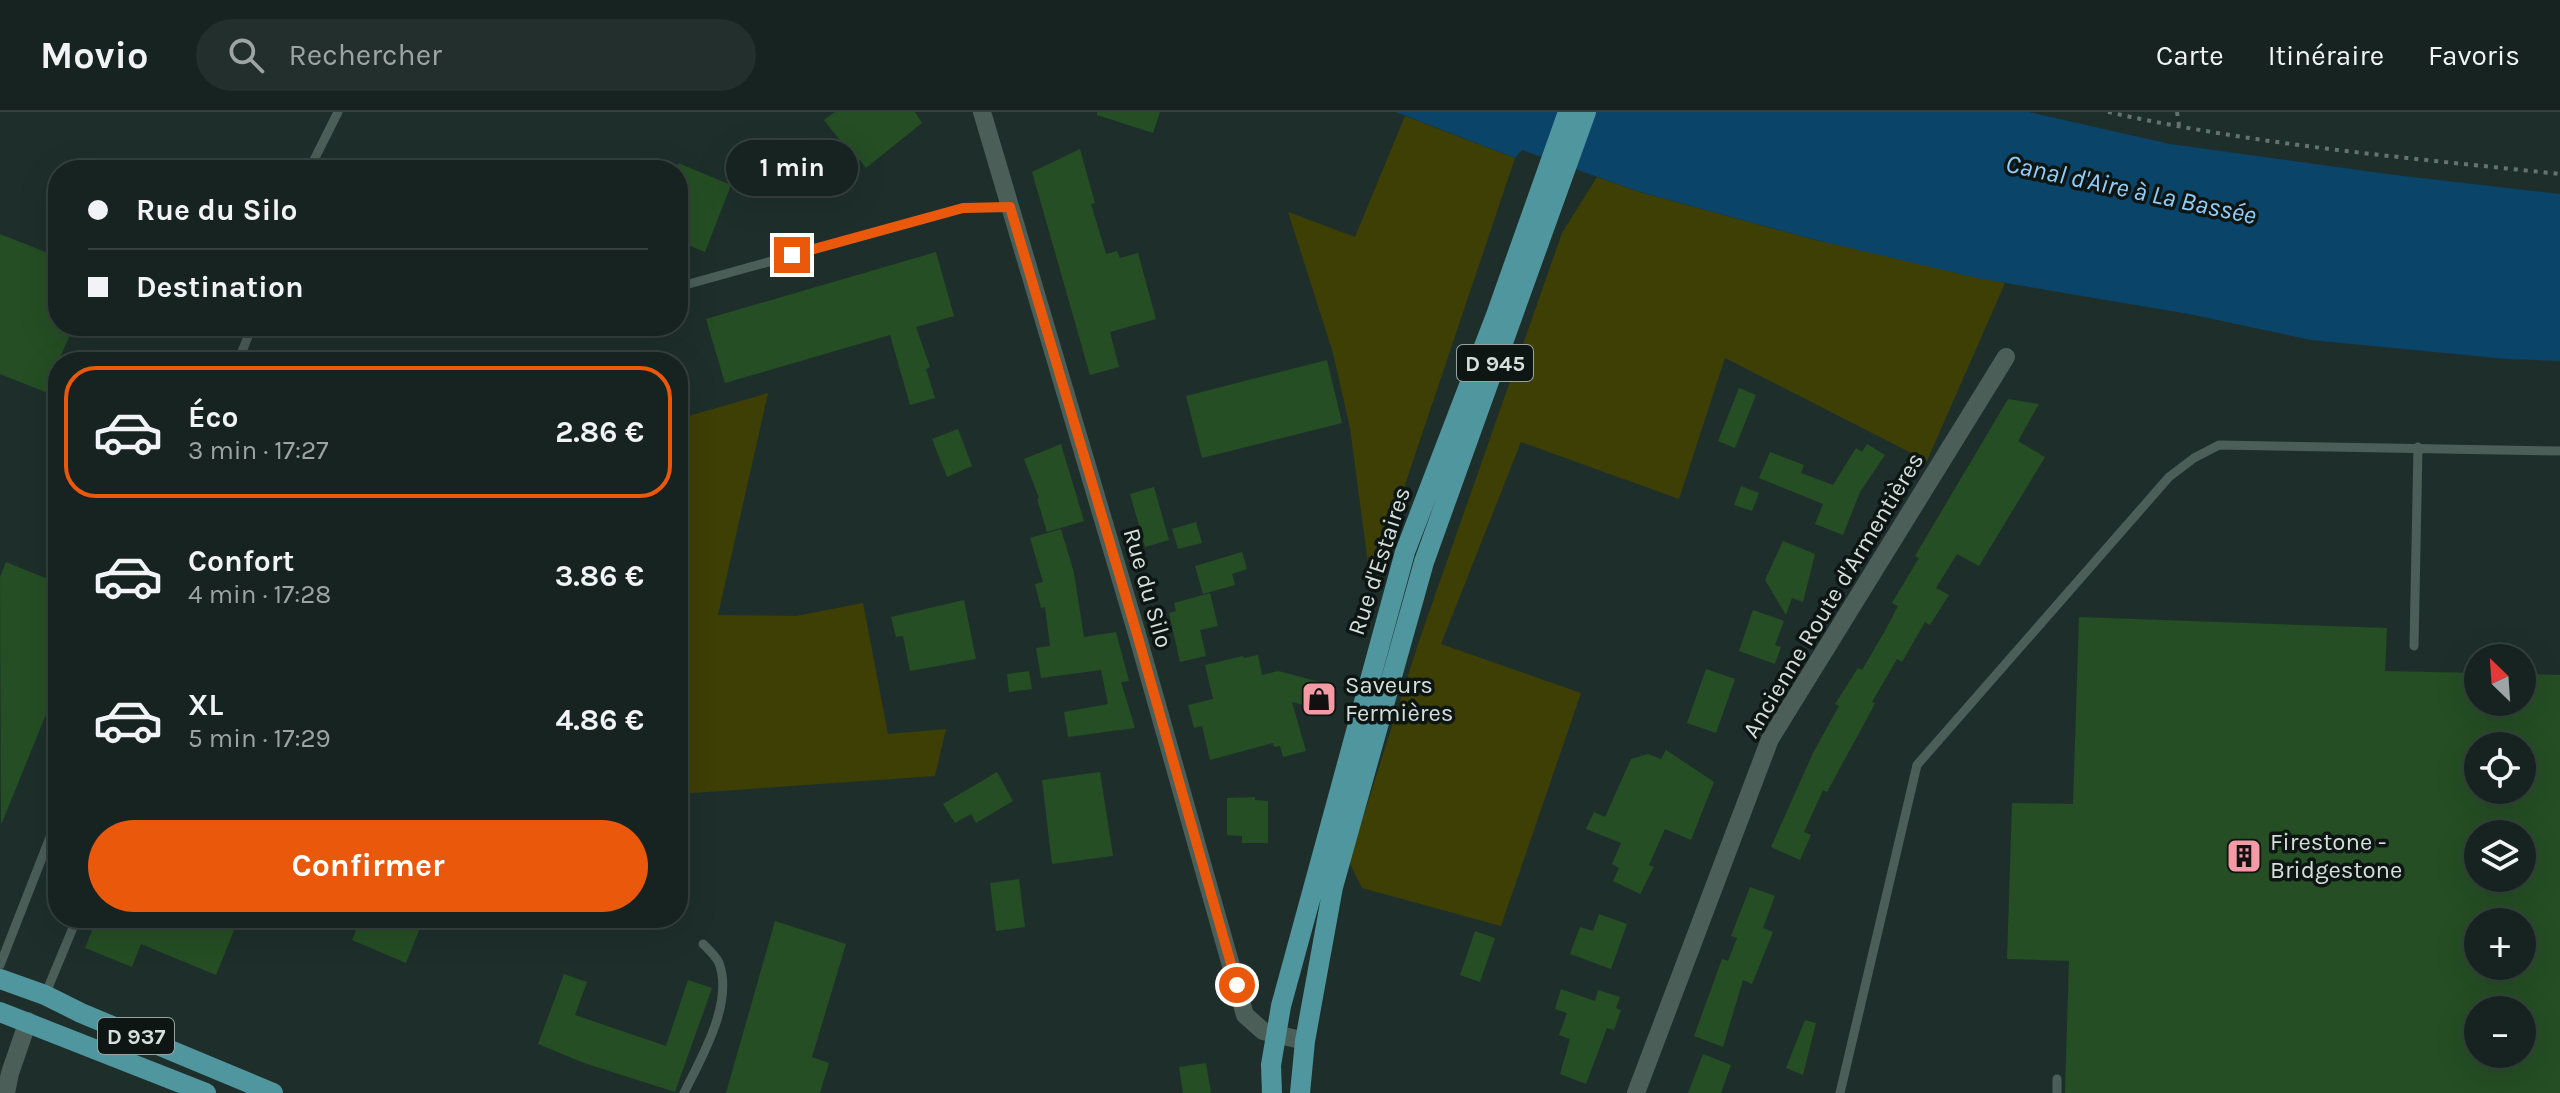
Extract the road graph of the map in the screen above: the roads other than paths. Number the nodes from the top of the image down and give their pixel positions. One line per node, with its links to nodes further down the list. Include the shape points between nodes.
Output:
1 (338, 112): 5 (lane)
2 (982, 112): 7 (street, Rue du Silo)
3 (1568, 112): 6 (main road, Rue d'Estaires / D 945)
4 (1586, 112): 6 (main road, D 945)
5 (314, 160)
6 (1558, 162): 21 (main road, Rue d'Estaires / D 945, via 1405,552); 22 (main road, D 945, via 1424,562 1333,887)
7 (1010, 207): 8 (lane, via 963,208); 21 (street, Rue du Silo, via 1245,1015)
8 (688, 284)
9 (2006, 357): 30 (street, Ancienne Route d'Armentières, via 1770,739)
10 (2418, 447): 11 (lane); 12 (lane); 31 (lane, via 2219,445 2169,477 1917,765)
11 (2560, 451)
12 (2414, 646)
13 (48, 843): 16 (lane)
14 (73, 928): 18 (lane)
15 (703, 944): 27 (lane, via 718,962 723,991 713,1033)
16 (0, 965)
17 (0, 979): 18 (main road, D 937)
18 (45, 995): 26 (main road, D 937)
19 (0, 1012): 20 (main road, D 937)
20 (28, 1021): 24 (street); 25 (main road, D 937)
21 (1275, 1036): 22 (street, Rue du Silo); 28 (main road, D 945)
22 (1305, 1041): 29 (main road, D 945)
23 (2057, 1079): 32 (lane)
24 (6, 1093)
25 (206, 1093)
26 (273, 1093)
27 (684, 1093)
28 (1272, 1093)
29 (1300, 1093)
30 (1636, 1093)
31 (1840, 1093)
32 (2057, 1093)

